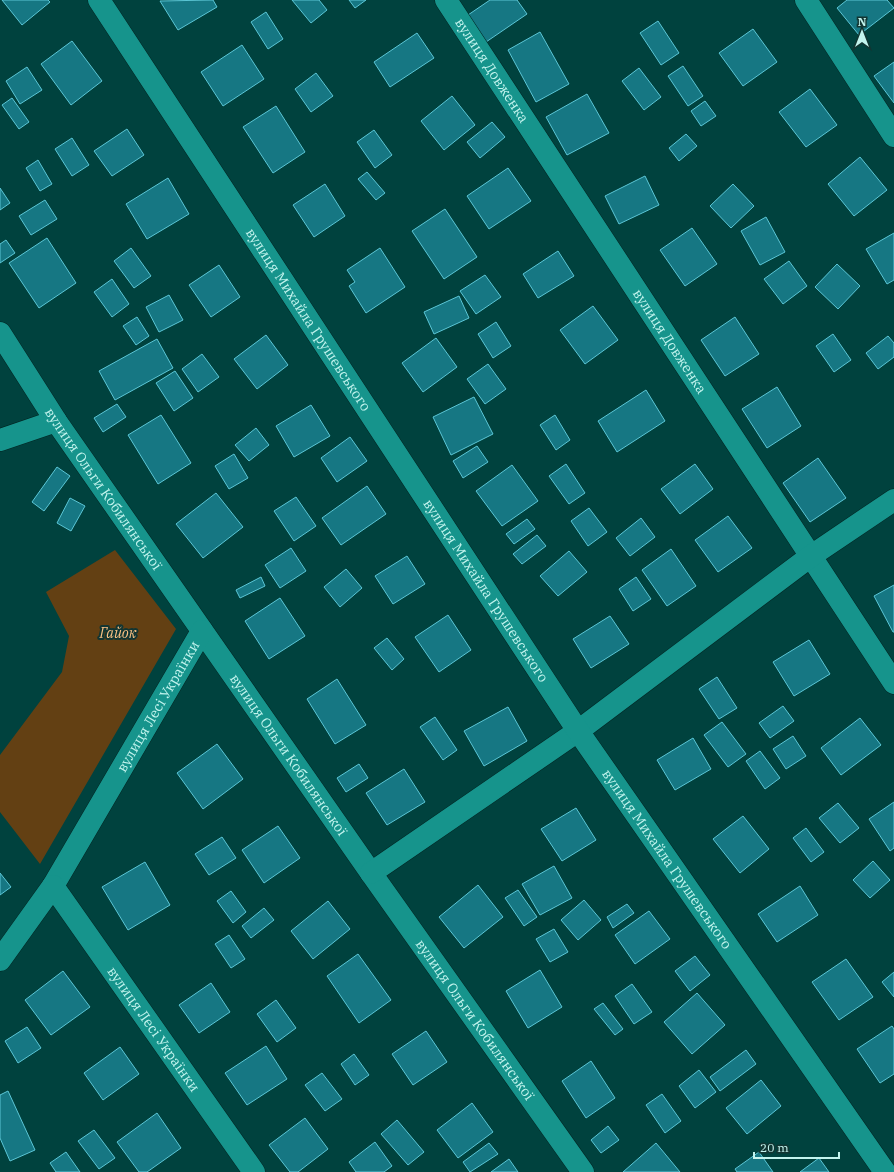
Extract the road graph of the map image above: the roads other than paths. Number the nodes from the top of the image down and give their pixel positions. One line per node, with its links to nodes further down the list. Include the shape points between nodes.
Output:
1 (99, 0): 12 (street, вулиця Михайла Грушевського)
2 (446, 0): 9 (street, вулиця Довженка)
3 (806, 0): 4 (street)
4 (894, 136)
5 (0, 333): 6 (street, вулиця Ольги Кобилянської)
6 (56, 421): 7 (street); 10 (street, вулиця Ольги Кобилянської)
7 (0, 440)
8 (894, 500): 9 (street)
9 (810, 556): 11 (street, вулиця Довженка); 12 (street)
10 (202, 631): 13 (street, вулиця Ольги Кобилянської); 14 (street, вулиця Лесі Українки)
11 (894, 683)
12 (578, 731): 13 (street); 18 (street, вулиця Михайла Грушевського)
13 (370, 872): 17 (street, вулиця Ольги Кобилянської)
14 (53, 886): 15 (street, вулиця Лесі Українки); 16 (street, вулиця Лесі Українки)
15 (0, 960)
16 (254, 1172)
17 (583, 1172)
18 (885, 1172)

